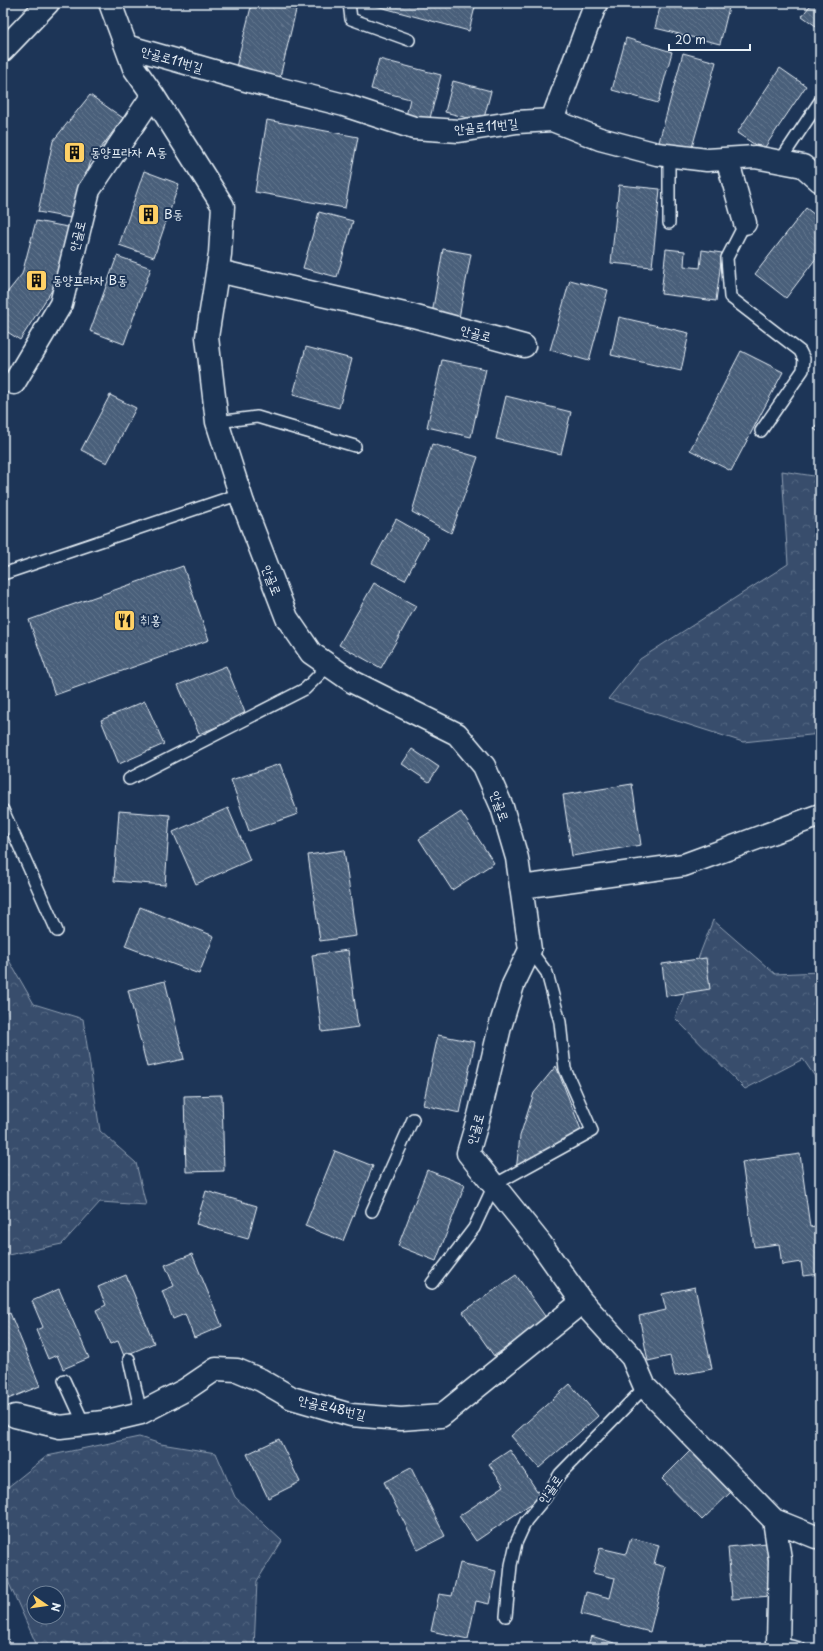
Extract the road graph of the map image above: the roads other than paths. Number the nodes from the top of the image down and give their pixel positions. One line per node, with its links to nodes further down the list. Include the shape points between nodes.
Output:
1 (48, 3): 7 (street)
2 (110, 3): 6 (street, 안골로)
3 (349, 3): 5 (lane, via 351,19)
4 (596, 3): 10 (street)
5 (409, 40)
6 (126, 46): 8 (street, 안골로, via 134,68); 10 (street, 안골로11번길, via 344,105 414,128 459,130)
7 (3, 50)
8 (153, 96): 17 (street, 안골로, via 223,206); 19 (street, 안골로, via 88,190 61,304)
9 (820, 101): 13 (lane)
10 (552, 120): 11 (street, 안골로11번길, via 600,140)
11 (669, 155): 12 (street, 안골로11번길, via 707,160); 15 (lane)
12 (727, 159): 13 (street, 안골로11번길, via 755,157); 16 (street)
13 (780, 161): 14 (street, 안골로11번길, via 803,166)
14 (820, 180)
15 (669, 223)
16 (745, 223): 21 (lane, via 727,258 730,297 800,351 804,359 803,370)
17 (218, 271): 18 (street, 안골로, via 413,316); 20 (street, 안골로, via 207,337)
18 (524, 346)
19 (14, 383)
20 (217, 422): 22 (lane, via 257,417); 23 (street, 안골로)
21 (761, 431)
22 (354, 446)
23 (240, 494): 24 (lane); 25 (street, 안골로, via 287,618 311,653)
24 (3, 574)
25 (329, 665): 26 (lane, via 305,689); 29 (street, 안골로, via 353,682 456,734 484,766 502,807 517,858)
26 (129, 779)
27 (3, 810): 30 (lane)
28 (820, 815): 29 (street, via 684,865)
29 (521, 887): 31 (street, 안골로)
30 (57, 931)
31 (530, 950): 33 (street, 안골로, via 514,985 500,1027 468,1154); 33 (lane, via 547,973 560,1022 565,1069 592,1131)
32 (413, 1118): 34 (lane)
33 (494, 1185): 35 (lane, via 474,1228); 36 (street, 안골로, via 541,1244)
34 (372, 1211)
35 (432, 1283)
36 (582, 1302): 39 (street, 안골로, via 632,1357); 40 (street, 안골로48번길, via 441,1416 401,1420 351,1415 292,1398 237,1370 216,1369 186,1390)
37 (129, 1359): 40 (lane)
38 (64, 1380): 42 (lane)
39 (645, 1387): 43 (street, 안골로); 45 (lane, 안골로, via 560,1474 526,1521 516,1543 511,1565)
40 (141, 1414): 42 (street, 안골로48번길)
41 (15, 1416): 42 (street, 안골로48번길, via 60,1427)
42 (84, 1424)
43 (774, 1520): 44 (street, 안골로); 46 (street, via 780,1559)
44 (820, 1537)
45 (506, 1616)
46 (778, 1643): 47 (lane)
47 (800, 1648)

